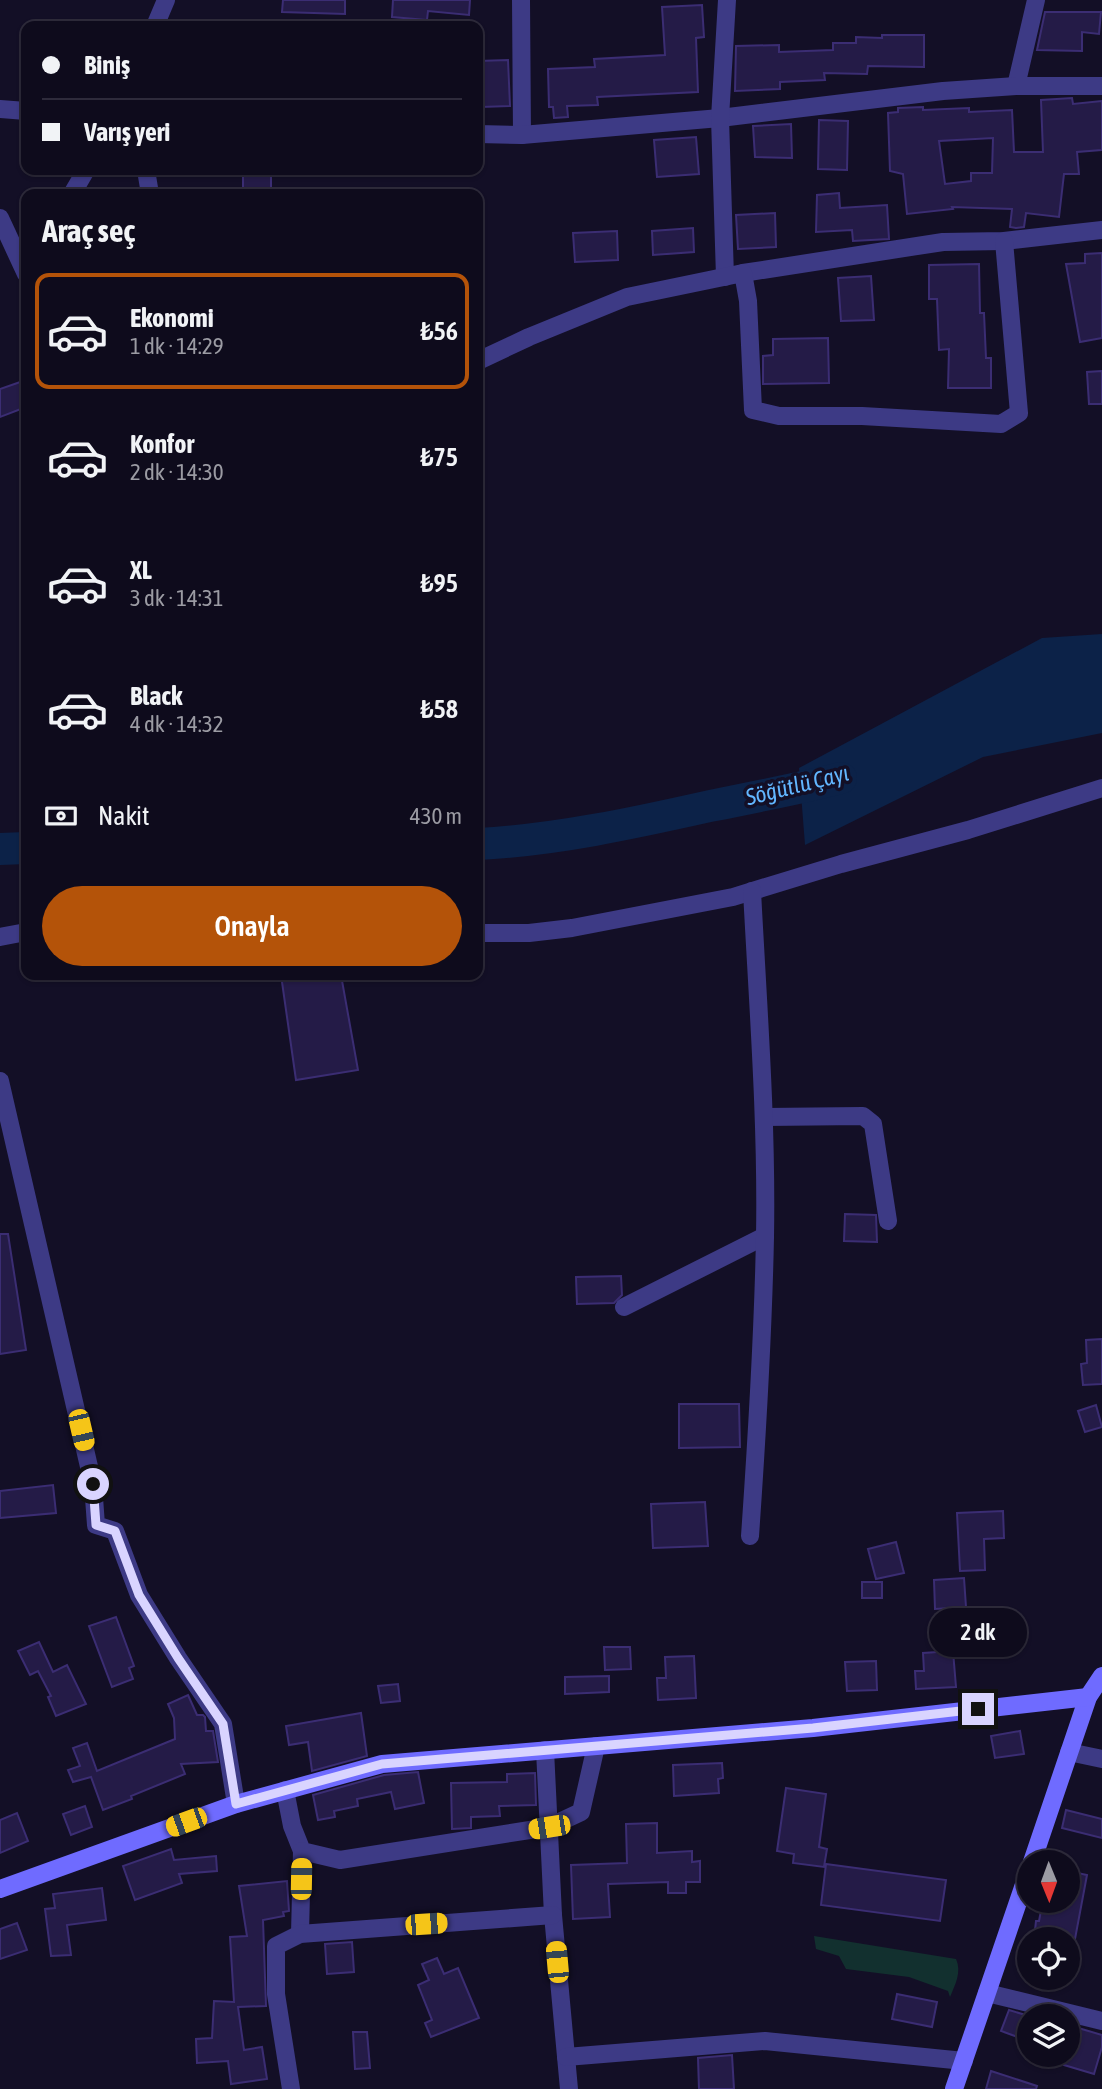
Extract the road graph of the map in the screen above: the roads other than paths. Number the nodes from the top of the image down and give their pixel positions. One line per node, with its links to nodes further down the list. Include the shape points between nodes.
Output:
1 (166, 0): 5 (street)
2 (521, 0): 12 (street)
3 (727, 0): 10 (street)
4 (1036, 0): 6 (street)
5 (157, 21)
6 (1016, 86): 7 (street); 10 (street)
7 (1102, 86)
8 (0, 109): 9 (street)
9 (21, 111)
10 (720, 118): 12 (street); 18 (street)
11 (483, 134): 12 (street)
12 (522, 135)
13 (0, 218): 16 (street)
14 (1102, 230): 15 (street)
15 (1004, 241): 17 (street, via 943,242); 17 (street, via 1019,413 1001,425 779,416 753,410)
16 (21, 263)
17 (743, 273): 18 (street)
18 (725, 277): 19 (street, via 628,297)
19 (483, 359)
20 (1102, 788): 21 (street)
21 (752, 891): 23 (street, via 572,928); 26 (street)
22 (21, 933): 24 (street)
23 (483, 933)
24 (0, 937)
25 (0, 1082): 38 (street, via 93,1484 96,1525 115,1531 139,1595 223,1724)
26 (764, 1117): 27 (street, via 863,1116 873,1124); 28 (street)
27 (888, 1221)
28 (765, 1236): 29 (street); 30 (street)
29 (624, 1307)
30 (750, 1535)
31 (1102, 1676): 32 (street)
32 (1088, 1697): 33 (street, via 813,1728); 35 (street)
33 (596, 1746): 34 (street); 39 (street, via 581,1812)
34 (545, 1750): 37 (street, via 382,1764); 39 (street)
35 (1069, 1752): 36 (street); 40 (street)
36 (1102, 1759)
37 (285, 1790): 38 (street); 41 (street)
38 (236, 1804): 42 (street)
39 (549, 1827): 41 (street, via 340,1860); 44 (street)
40 (1036, 1850)
41 (302, 1851): 45 (street)
42 (0, 1889)
43 (1017, 1905): 46 (street)
44 (553, 1915): 45 (street); 48 (street)
45 (300, 1934): 50 (street, via 276,1946 276,1994)
46 (987, 1993): 47 (street); 49 (street)
47 (1102, 2021)
48 (566, 2057): 49 (street, via 765,2041); 51 (street)
49 (964, 2061): 52 (street)
50 (291, 2089)
51 (569, 2089)
52 (954, 2089)

